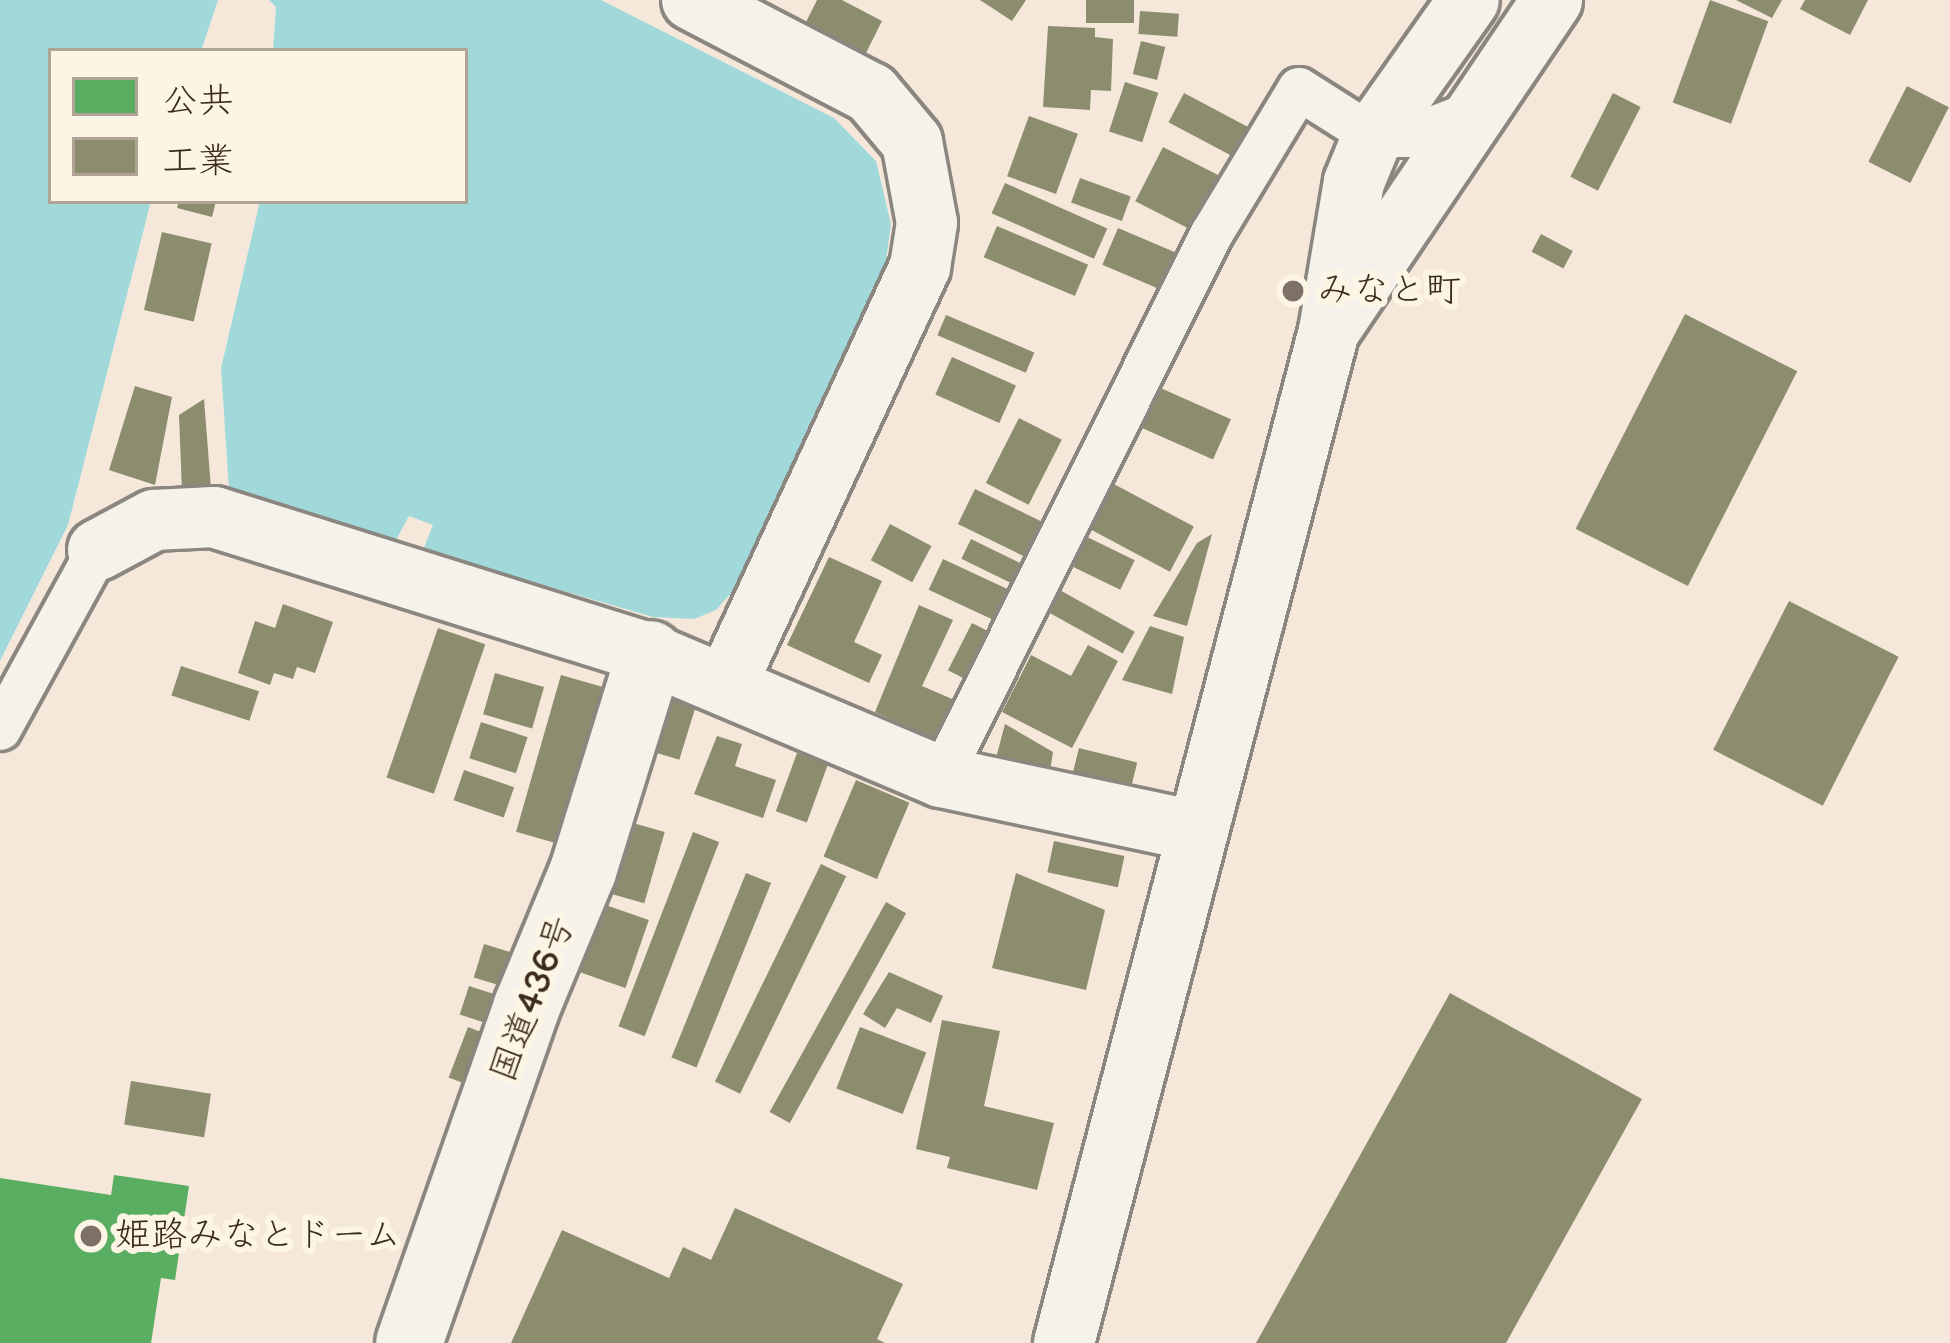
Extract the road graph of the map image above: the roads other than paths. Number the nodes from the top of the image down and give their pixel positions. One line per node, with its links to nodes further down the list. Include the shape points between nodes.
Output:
1 (692, 0): 11 (street, via 871,93 912,142 927,210 920,267)
2 (1469, 0): 4 (street)
3 (1552, 0): 5 (street)
4 (1431, 26): 7 (street)
5 (1511, 28): 6 (street)
6 (1474, 112): 7 (street, via 1412,136); 8 (street)
7 (1372, 136): 8 (street, via 1339,235); 13 (street, via 1299,89 1211,235)
8 (1329, 331): 14 (street)
9 (98, 550): 10 (street, via 154,520 214,517); 12 (street)
10 (650, 654): 11 (street); 15 (highway, 国道436号, via 584,871 526,1006)
11 (728, 683): 13 (street)
12 (0, 729)
13 (941, 777): 14 (street)
14 (1196, 831): 16 (street)
15 (410, 1343)
16 (1064, 1343)

